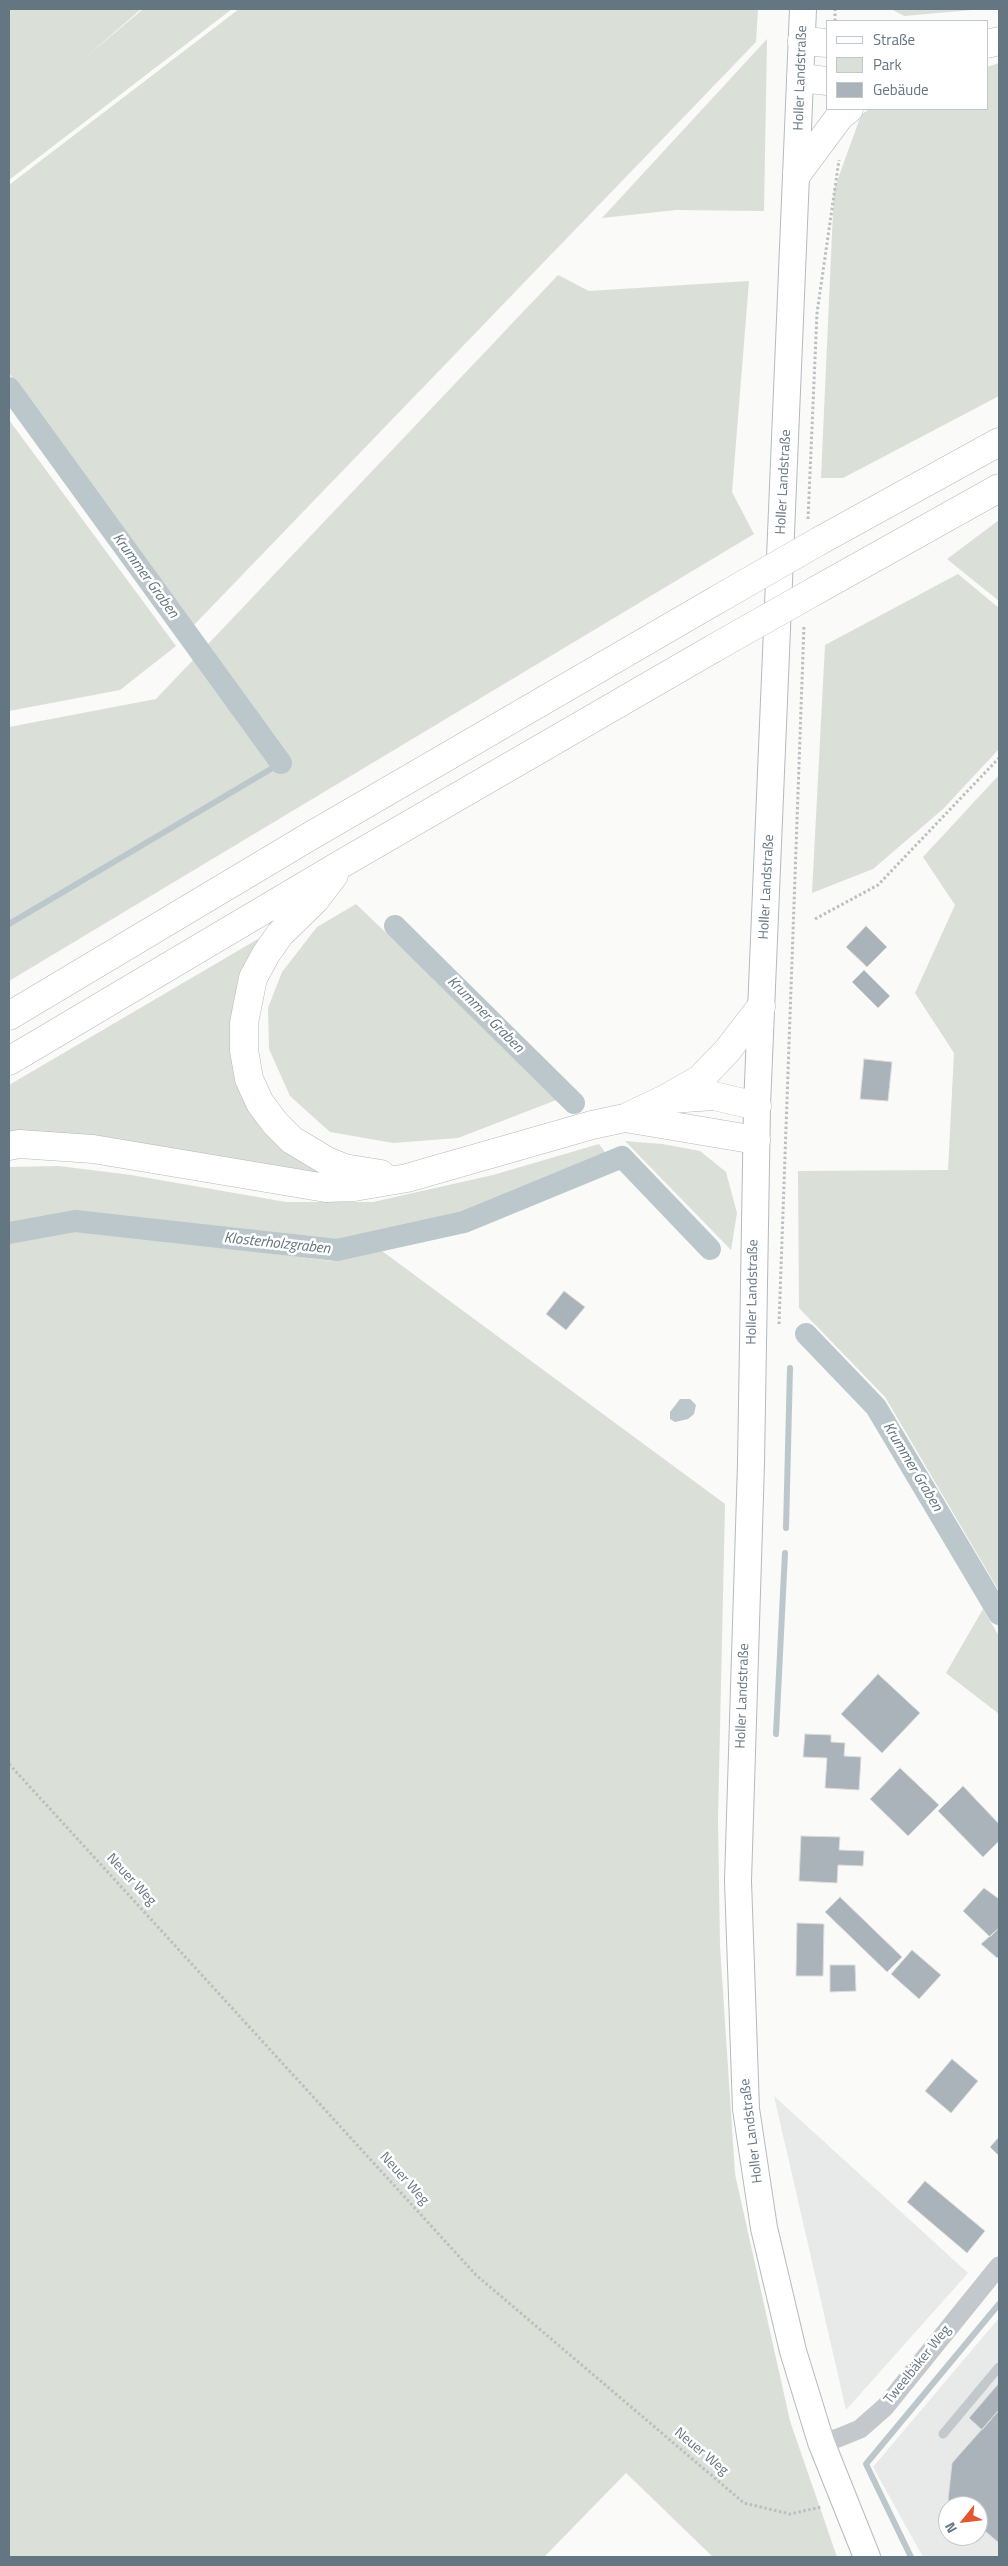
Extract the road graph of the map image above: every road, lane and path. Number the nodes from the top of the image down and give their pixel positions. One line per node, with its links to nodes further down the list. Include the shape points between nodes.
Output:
1 (804, 9): 2 (main road, Holler Landstraße)
2 (814, 42): 3 (main road, Holler Landstraße)
3 (814, 80): 6 (main road, Holler Landstraße)
4 (848, 110): 6 (highway)
5 (841, 152): 9 (path, via 817,314)
6 (797, 174): 14 (main road, Holler Landstraße)
7 (999, 442): 9 (highway)
8 (999, 488): 12 (highway, bridge)
9 (815, 531): 15 (highway, bridge, via 720,598)
10 (804, 620): 23 (path)
11 (999, 758): 13 (path, via 878,885)
12 (343, 863): 16 (highway); 22 (highway, via 315,900 280,934 253,978 244,1024 249,1078 260,1103 292,1140 344,1168)
13 (815, 919)
14 (761, 1007): 17 (highway, via 727,1051 700,1079); 18 (main road, Holler Landstraße)
15 (9, 1016)
16 (9, 1061)
17 (665, 1099): 18 (highway, via 714,1096); 19 (highway)
18 (757, 1106): 20 (main road, Holler Landstraße)
19 (625, 1118): 20 (highway); 22 (highway)
20 (756, 1140): 28 (main road, Holler Landstraße, via 750,1494 738,1882 746,2109 764,2228 793,2351)
21 (9, 1146): 22 (highway, via 94,1150 326,1188)
22 (407, 1178)
23 (779, 1326)
24 (9, 1764): 29 (path, Neuer Weg, via 476,2275 744,2503 790,2514)
25 (999, 2266): 28 (street, Tweelbäker Weg, via 885,2406 860,2429)
26 (999, 2367): 27 (lane)
27 (943, 2434)
28 (821, 2442): 29 (main road, Holler Landstraße)
29 (844, 2502): 30 (main road, Holler Landstraße)
30 (867, 2557)

